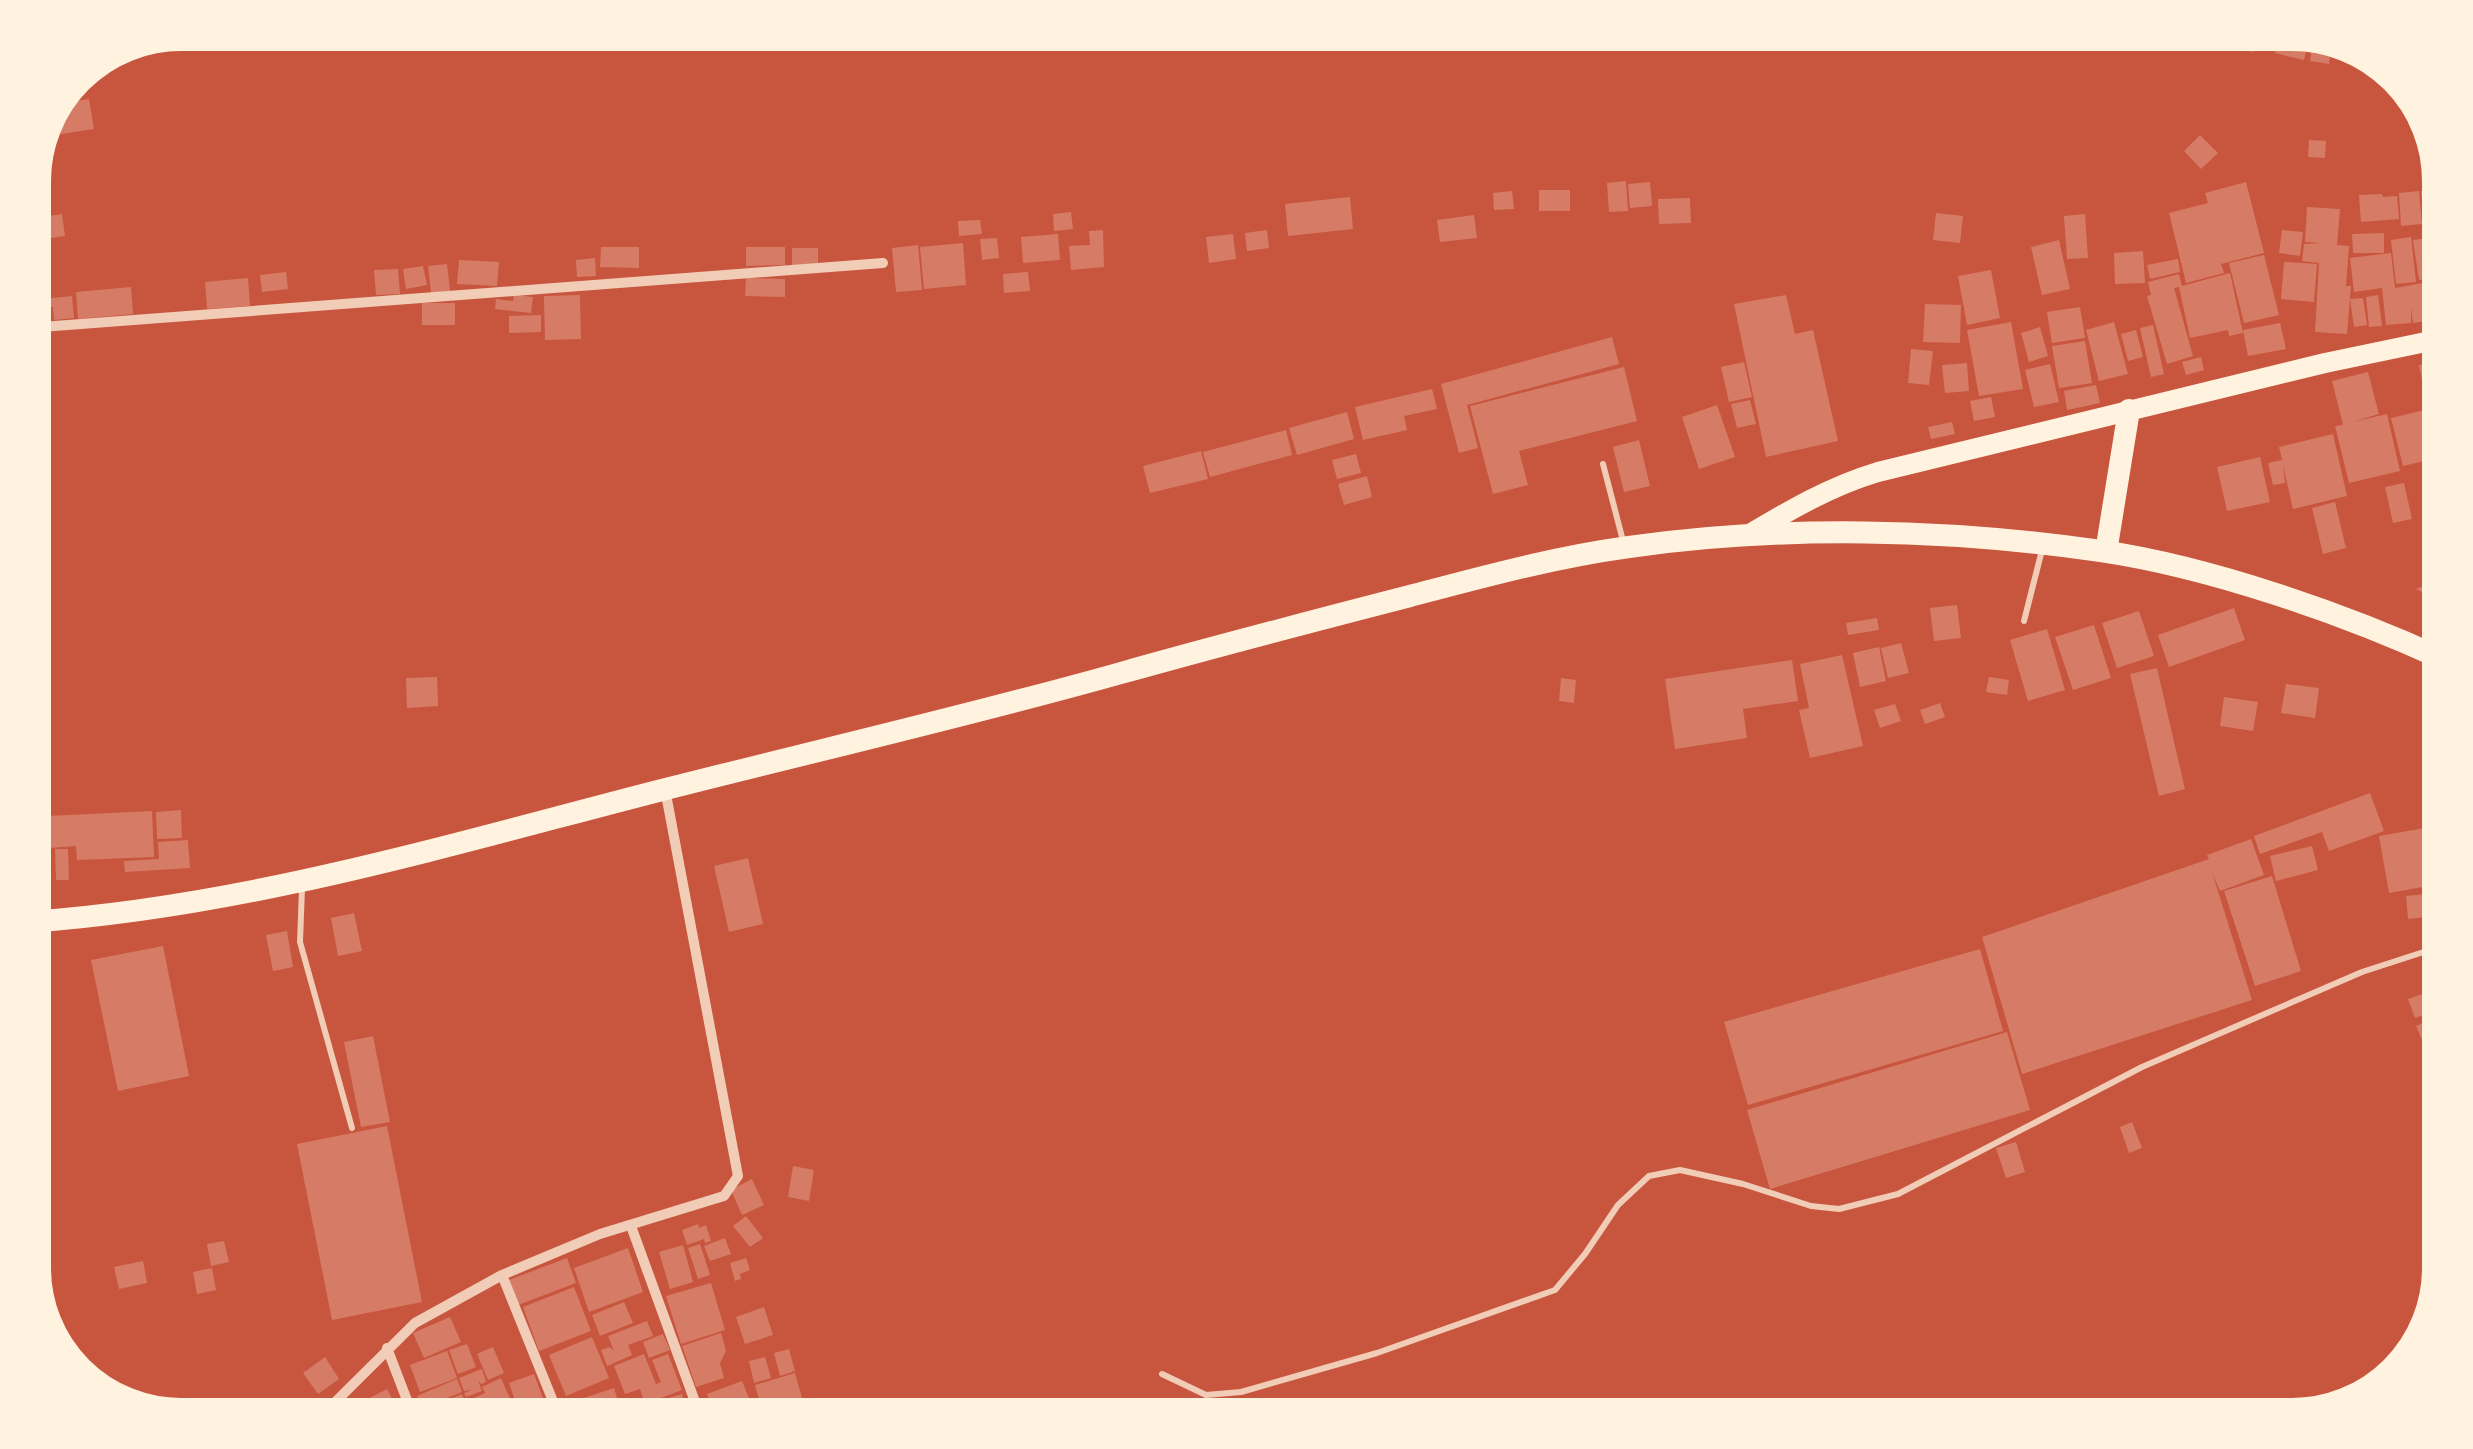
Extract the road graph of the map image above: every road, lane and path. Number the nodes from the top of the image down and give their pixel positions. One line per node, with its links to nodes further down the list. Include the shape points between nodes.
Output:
1 (883, 263): 2 (street)
2 (45, 327)
3 (2428, 342): 4 (main road)
4 (2129, 410): 6 (main road, via 1846,482); 9 (highway)
5 (1603, 464): 8 (lane)
6 (1748, 535): 7 (highway, via 1887,533); 8 (highway)
7 (2043, 545): 9 (highway); 10 (lane)
8 (1624, 547): 12 (highway, via 1448,586)
9 (2106, 552): 11 (highway, via 2226,580)
10 (2024, 621)
11 (2428, 653)
12 (665, 789): 13 (highway); 17 (street, via 738,1176 724,1196)
13 (302, 882): 14 (highway); 16 (lane, via 300,942)
14 (45, 920)
15 (2428, 951): 20 (lane, via 2362,972 2142,1067 1898,1194 1839,1210 1680,1170 1649,1176 1618,1205 1555,1290 1242,1392 1206,1395)
16 (352, 1128)
17 (632, 1226): 18 (street); 24 (street)
18 (502, 1275): 19 (street, via 415,1323); 23 (street)
19 (388, 1348): 21 (street); 22 (street)
20 (1162, 1374)
21 (334, 1404)
22 (408, 1404)
23 (553, 1404)
24 (696, 1404)

